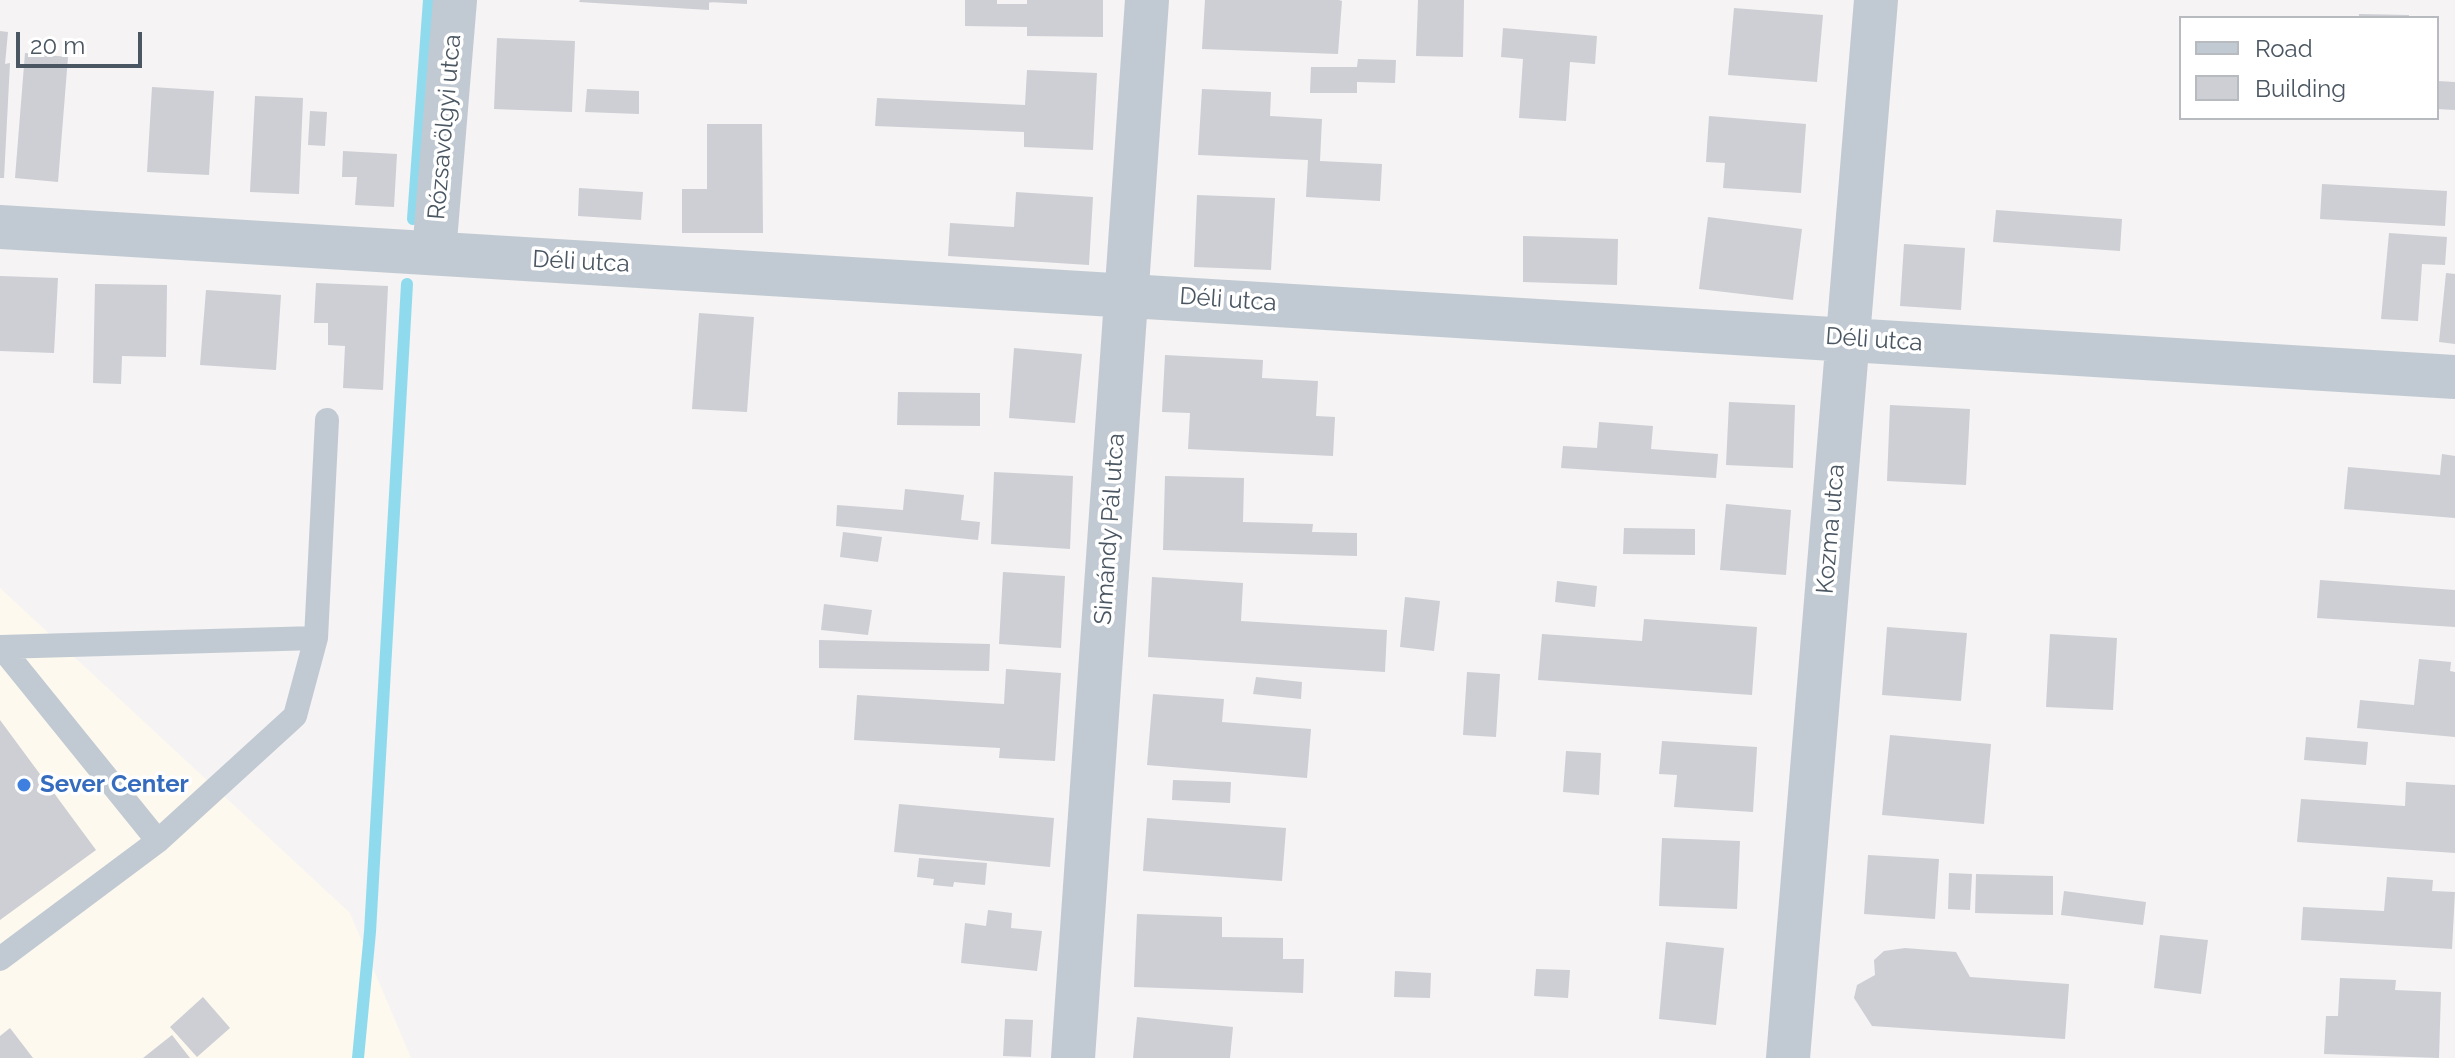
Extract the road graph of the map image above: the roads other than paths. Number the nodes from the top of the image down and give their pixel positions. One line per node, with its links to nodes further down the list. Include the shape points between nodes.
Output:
1 (455, 0): 5 (street, Rózsavölgyi utca)
2 (1147, 0): 6 (street, Simándy Pál utca)
3 (1876, 0): 7 (street, Kozma utca)
4 (0, 227): 5 (street, Déli utca)
5 (434, 253): 6 (street, Déli utca)
6 (1126, 294): 7 (street, Déli utca); 14 (street, Simándy Pál utca)
7 (1846, 339): 8 (street, Déli utca); 15 (street, Kozma utca)
8 (2455, 377)
9 (327, 420): 10 (lane)
10 (316, 638): 11 (lane); 12 (lane, via 295,716)
11 (0, 647): 12 (lane)
12 (158, 841): 13 (lane)
13 (0, 959)
14 (1073, 1058)
15 (1788, 1058)

